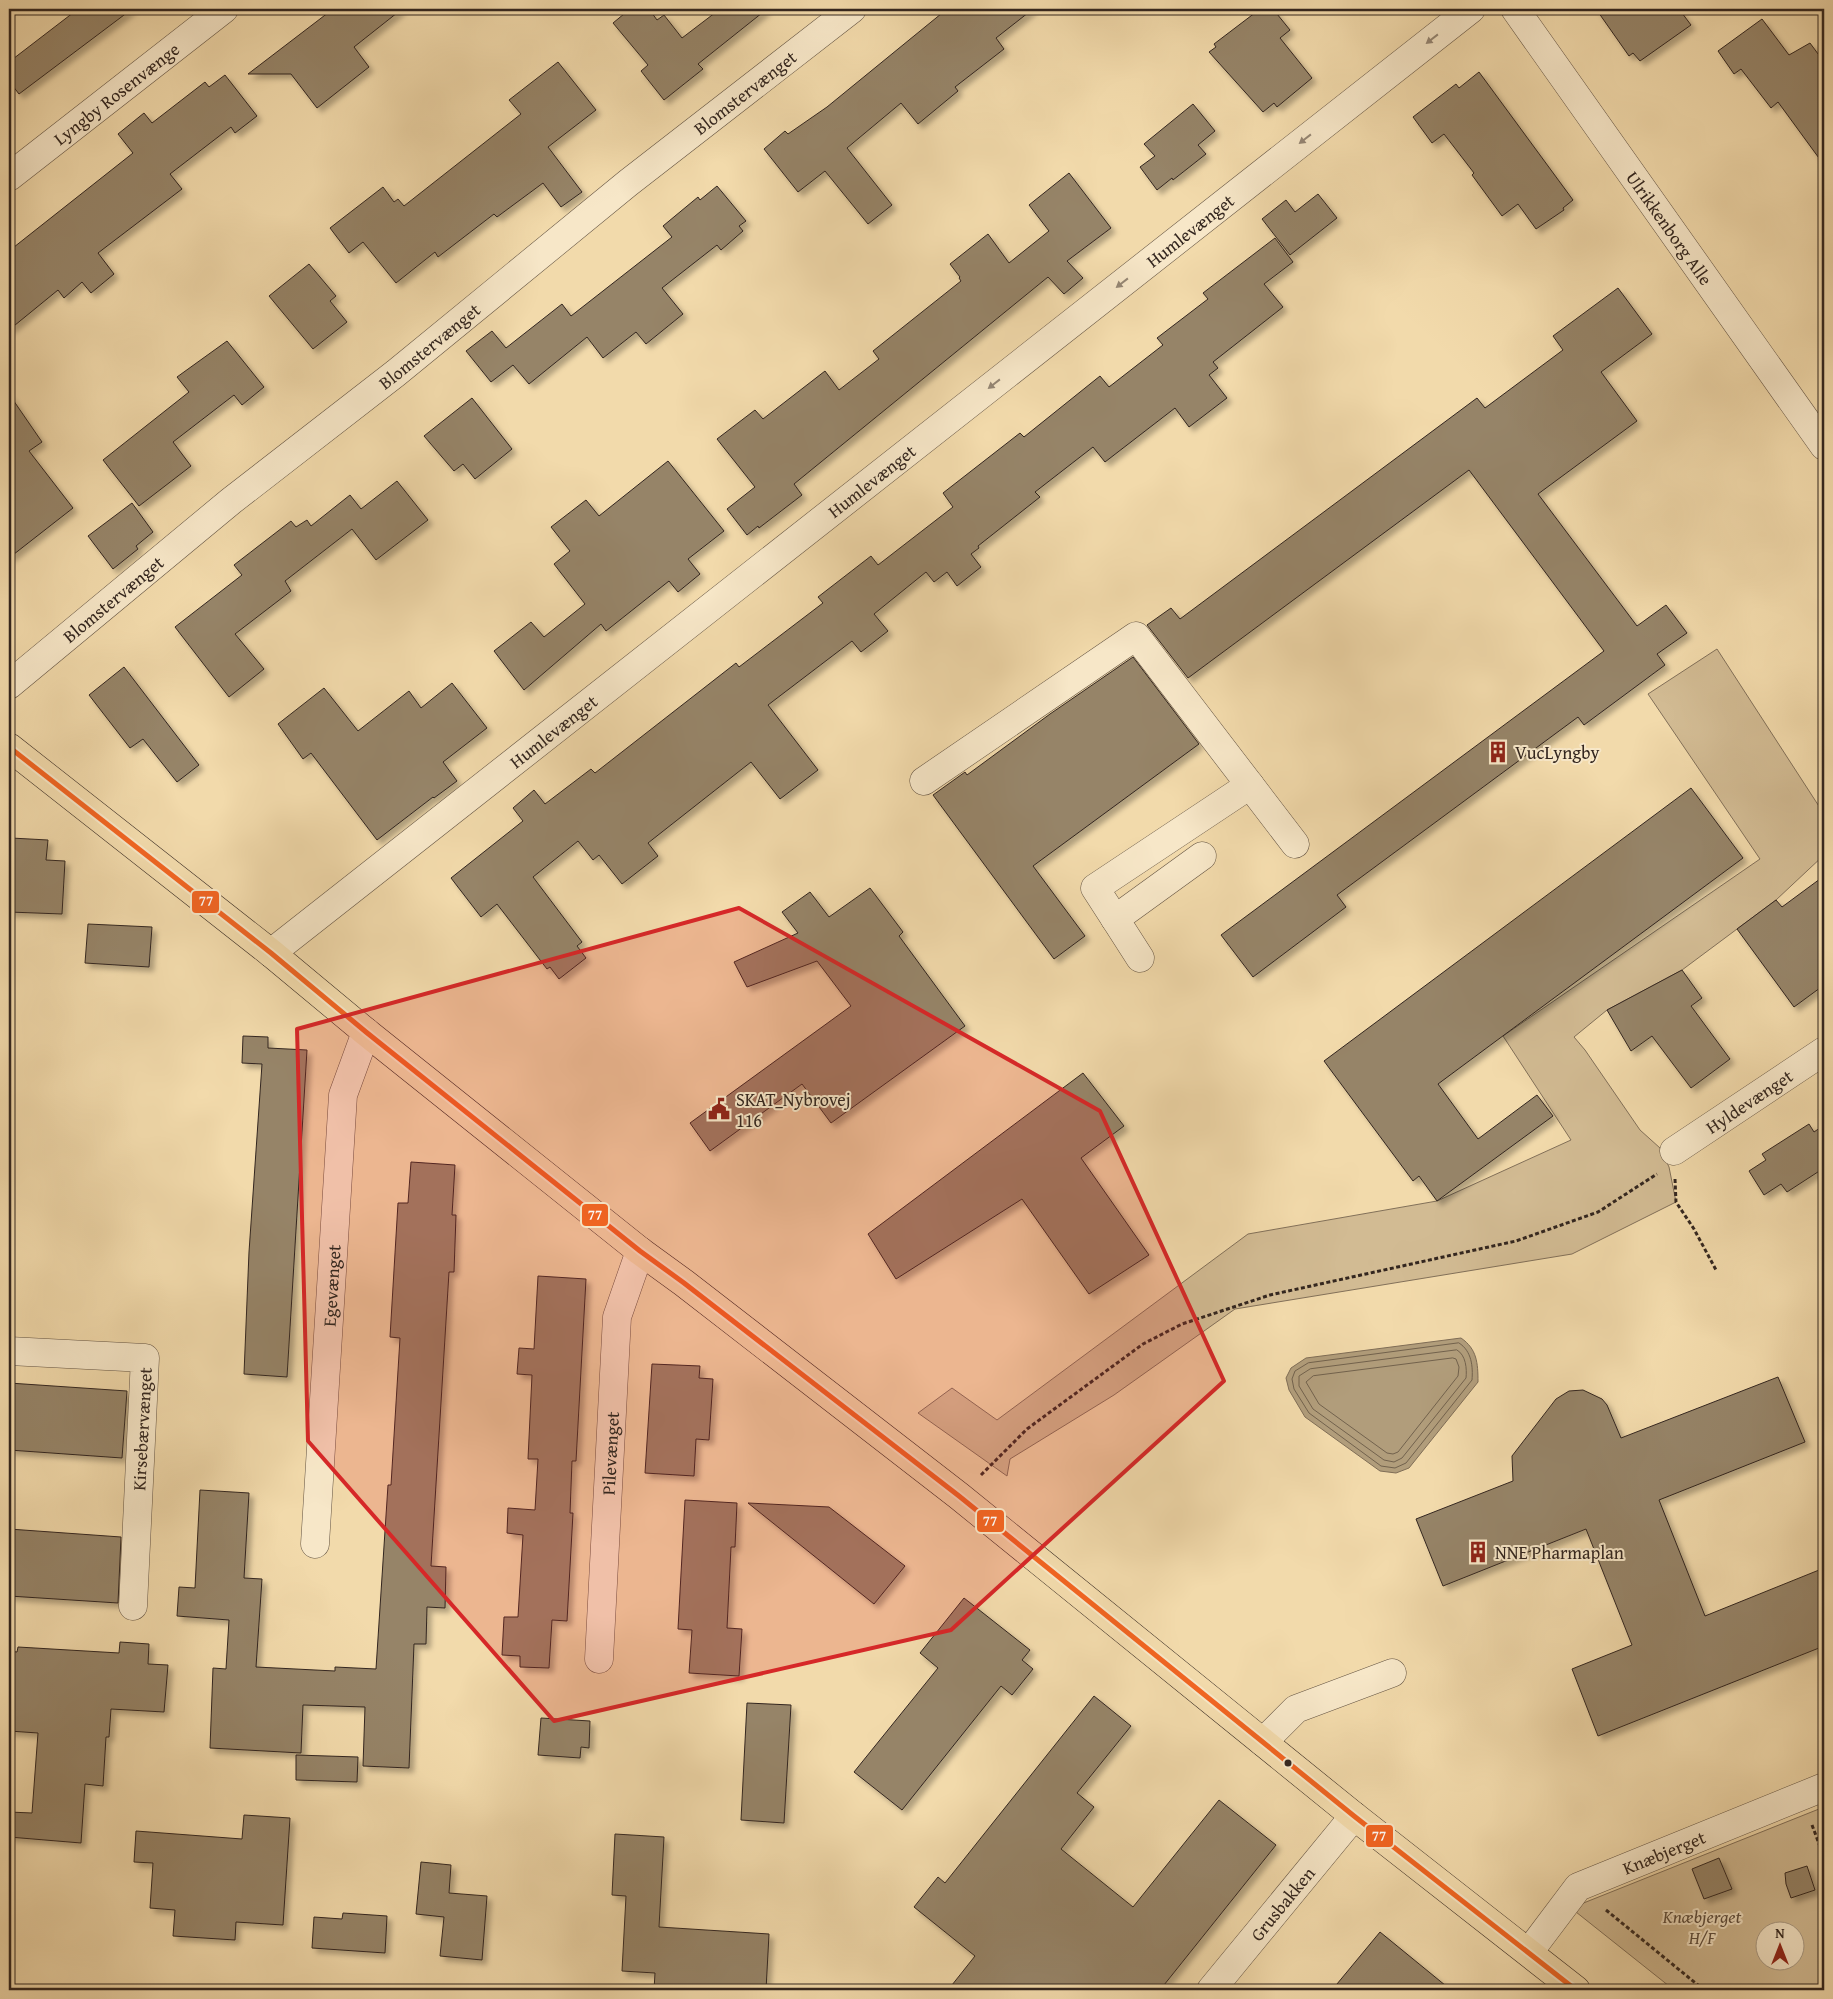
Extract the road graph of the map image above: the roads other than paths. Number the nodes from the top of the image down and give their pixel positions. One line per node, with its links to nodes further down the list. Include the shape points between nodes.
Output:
1 (224, 9): 5 (street, Lyngby Rosenvænge)
2 (852, 9): 7 (street, Blomstervænget, via 628,183 396,373 231,501)
3 (1471, 9): 14 (street, Humlevænget, one-way to 14)
4 (1515, 9): 6 (street, Ulrikkenborg Alle)
5 (9, 177)
6 (1824, 446)
7 (13, 681)
8 (9, 747): 14 (main road)
9 (924, 781): 10 (street, via 1136,636)
10 (1250, 785): 11 (street); 13 (street, via 1096,888)
11 (1295, 844)
12 (1202, 856): 13 (street)
13 (1115, 919): 15 (street)
14 (271, 953): 16 (main road)
15 (1140, 958)
16 (366, 1032): 19 (main road); 21 (street, Egevænget, via 342,1095)
17 (1824, 1051): 18 (street, Hyldevænget)
18 (1674, 1151)
19 (640, 1251): 23 (street, Pilevænget, via 617,1317); 25 (main road, via 960,1496)
20 (9, 1351): 22 (street, Kirsebærvænget, via 145,1358)
21 (315, 1544)
22 (133, 1606)
23 (599, 1659)
24 (1392, 1673): 25 (street, via 1296,1709)
25 (1263, 1742): 27 (main road)
26 (1824, 1787): 28 (street, Knæbjerget, via 1578,1887)
27 (1354, 1816): 28 (main road); 29 (street, Grusbakken)
28 (1529, 1952): 30 (main road)
29 (1211, 1990)
30 (1576, 1990)

